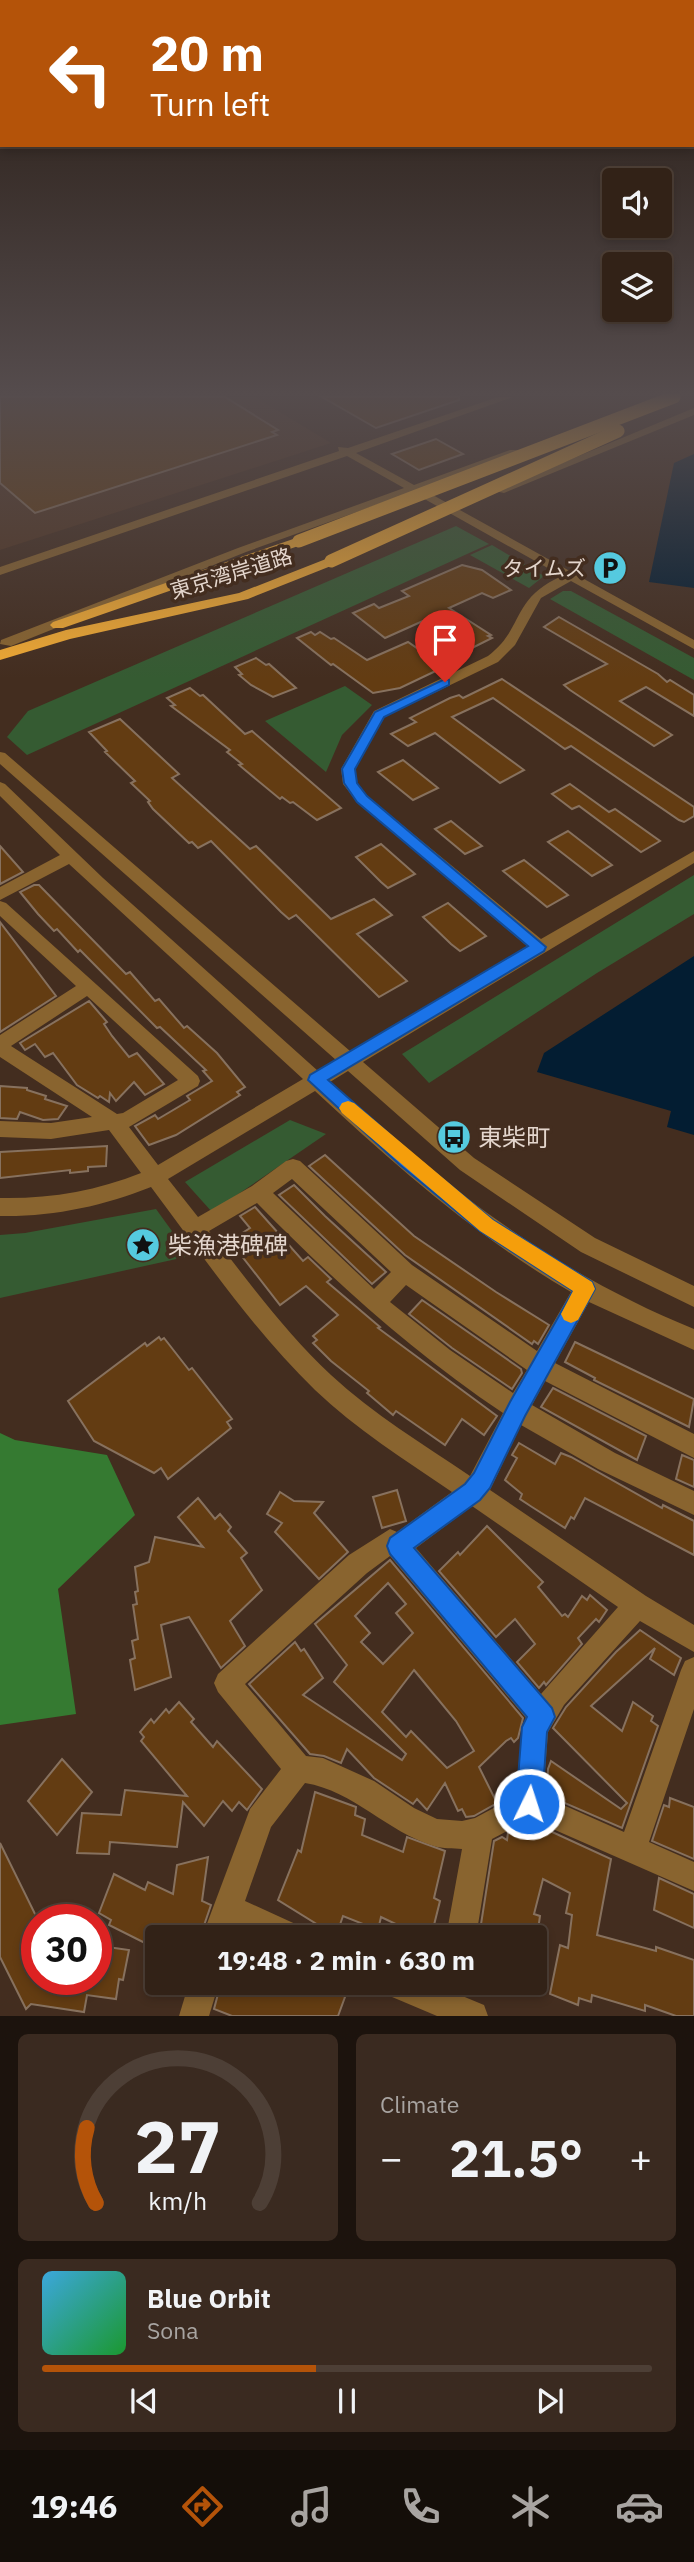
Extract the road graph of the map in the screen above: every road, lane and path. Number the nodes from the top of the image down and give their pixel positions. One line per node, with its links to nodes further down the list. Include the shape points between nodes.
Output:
1 (222, 491): 9 (street)
2 (228, 491): 10 (street)
3 (404, 491): 13 (street, via 242,550)
4 (417, 491): 8 (street)
5 (429, 491): 13 (highway, 東京湾岸道路, bridge)
6 (487, 491): 13 (highway, 東京湾岸道路, bridge, via 243,596)
7 (500, 491): 8 (street)
8 (452, 511): 11 (street)
9 (0, 565)
10 (0, 571)
11 (571, 577): 12 (street); 20 (street, via 531,601 508,649 379,715 348,769 350,783 362,799)
12 (694, 645)
13 (2, 647)
14 (0, 756): 23 (street)
15 (0, 787): 17 (street)
16 (694, 856): 20 (street)
17 (70, 857): 18 (street); 24 (street)
18 (0, 894)
19 (0, 906): 21 (street)
20 (539, 947): 23 (street)
21 (88, 987): 22 (street); 25 (street, via 191,1081 127,1120)
22 (0, 1046): 25 (street)
23 (347, 1061): 24 (street); 33 (street, via 443,1145 512,1196 588,1245)
24 (316, 1080): 27 (street); 32 (street, via 475,1217)
25 (113, 1121): 26 (street, via 51,1131); 27 (street)
26 (0, 1129)
27 (156, 1176): 29 (street, via 122,1190 75,1200); 30 (street)
28 (259, 1192): 30 (street); 31 (street, via 293,1167); 34 (street)
29 (0, 1207)
30 (195, 1229): 39 (street, via 268,1325 324,1383 379,1428)
31 (405, 1272): 34 (street); 36 (street)
32 (586, 1289): 35 (street); 36 (street)
33 (694, 1297)
34 (375, 1303): 37 (street)
35 (694, 1340)
36 (543, 1368): 37 (street); 38 (street)
37 (517, 1409): 39 (street, via 482,1481); 40 (street)
38 (694, 1446)
39 (472, 1492): 41 (street); 42 (street)
40 (694, 1503)
41 (398, 1546): 45 (street); 46 (street, via 390,1541 358,1564 227,1682)
42 (636, 1605): 43 (street); 45 (street, via 555,1696)
43 (694, 1639)
44 (694, 1670): 49 (street)
45 (543, 1717): 47 (street, via 535,1727)
46 (299, 1768): 48 (street, via 323,1772 354,1786 436,1833); 51 (street, via 260,1819)
47 (529, 1804): 48 (street); 49 (street)
48 (479, 1831): 54 (street)
49 (632, 1850): 50 (street)
50 (694, 1877)
51 (226, 1908): 52 (street); 53 (street)
52 (221, 1925)
53 (265, 1925)
54 (463, 1925)
55 (200, 1995): 57 (street)
56 (425, 1995): 58 (street)
57 (194, 2016)
58 (473, 2016)

